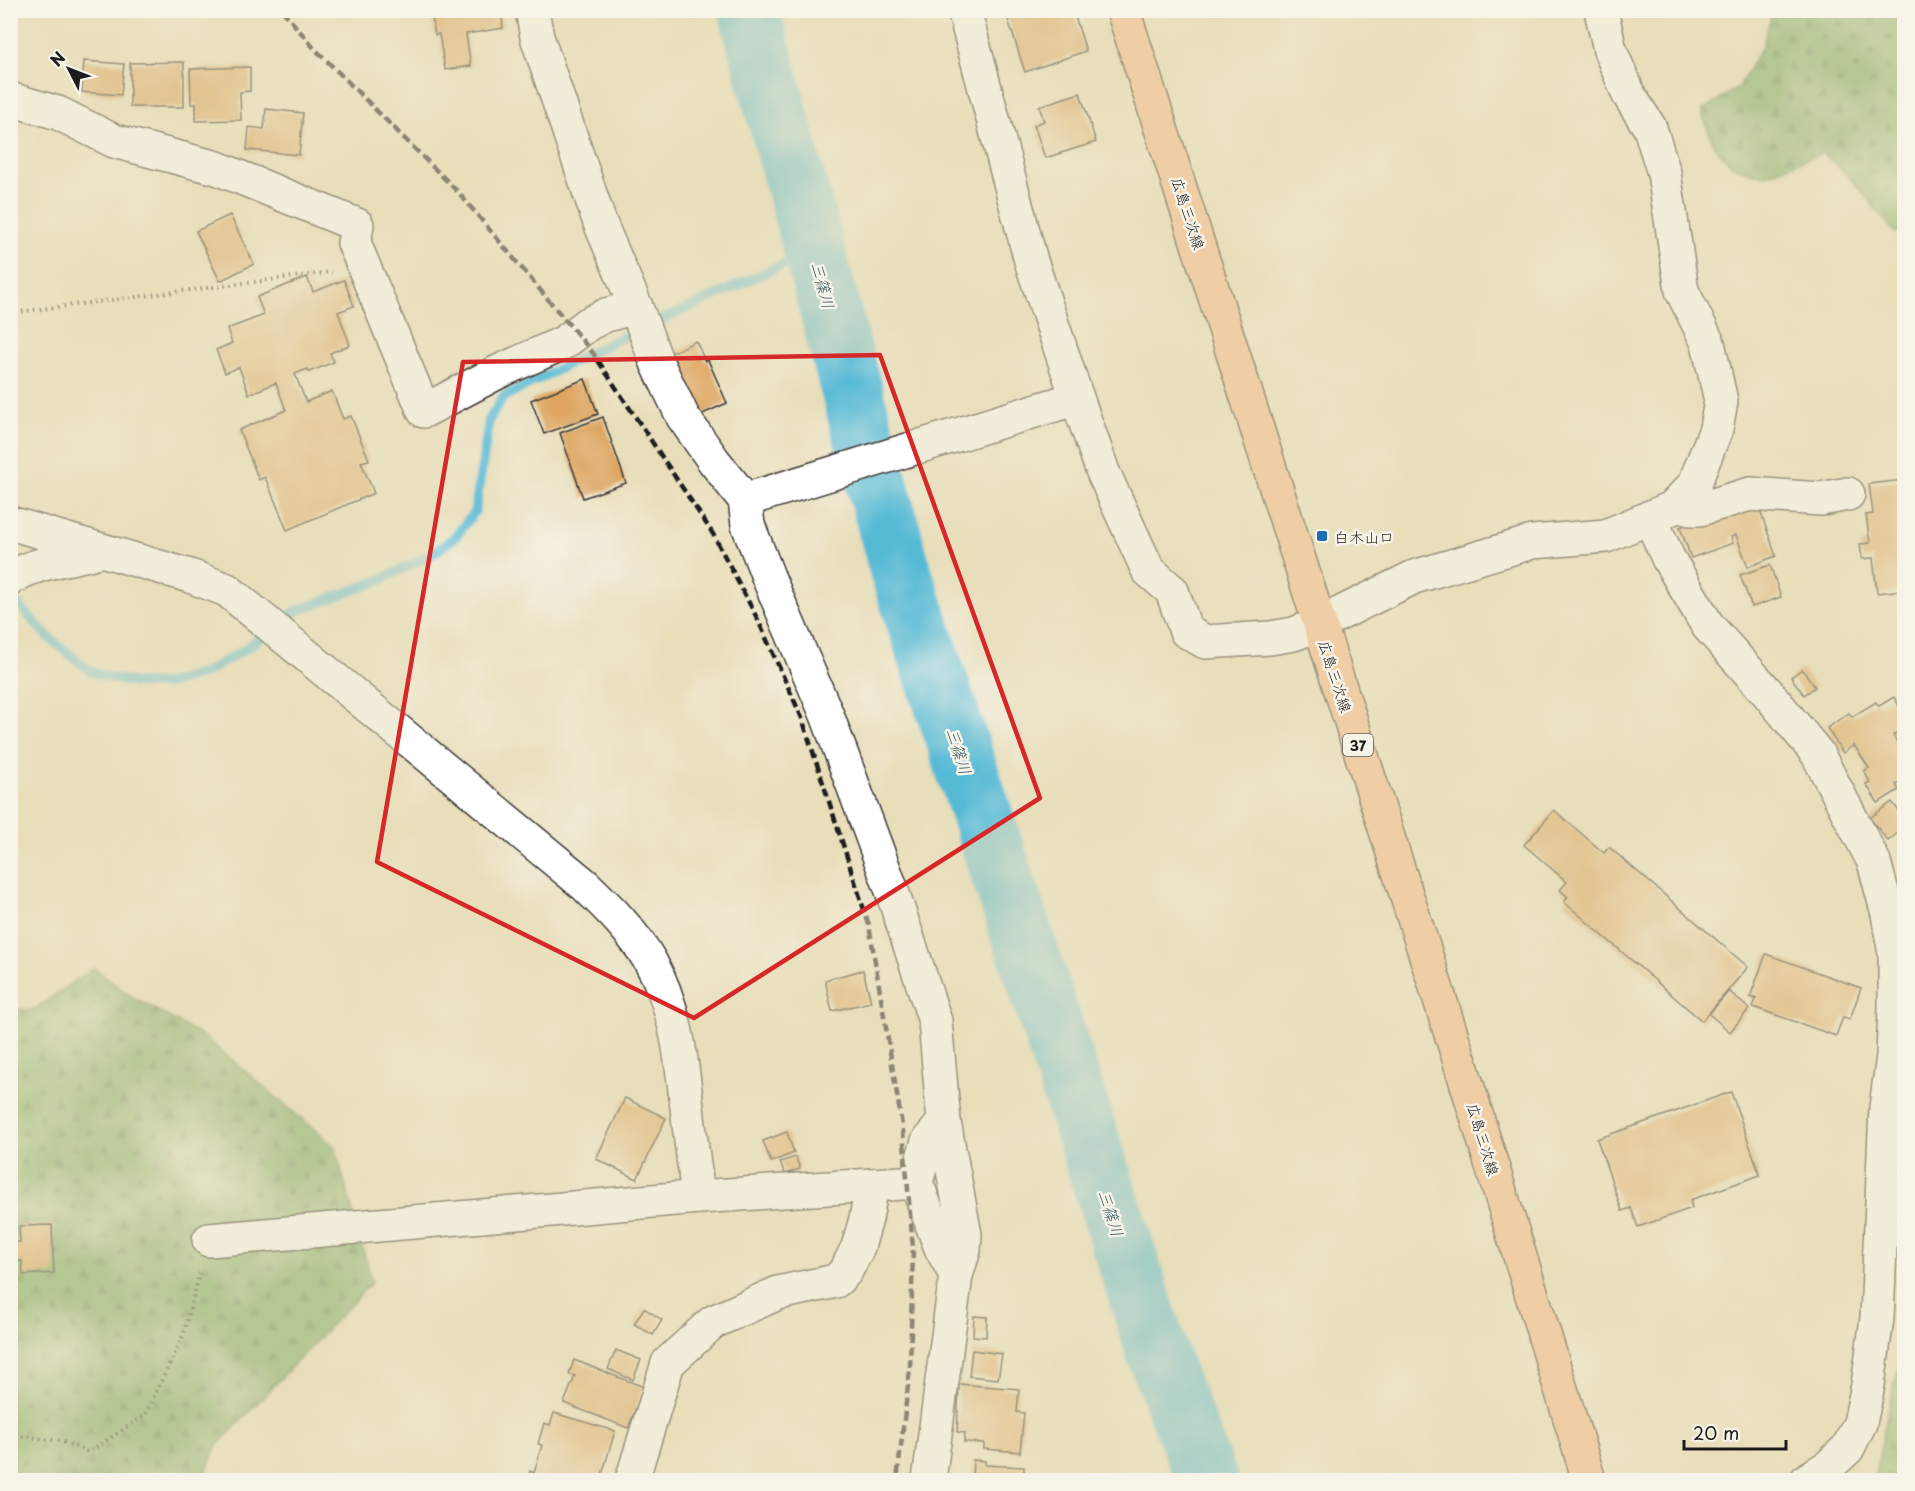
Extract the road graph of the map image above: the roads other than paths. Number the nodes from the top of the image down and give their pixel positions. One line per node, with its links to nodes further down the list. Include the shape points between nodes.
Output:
1 (532, 10): 6 (street, via 537,37 600,223)
2 (964, 10): 7 (street)
3 (1123, 10): 14 (main road, 広島三次線 / 37)
4 (1601, 10): 10 (street, via 1610,50 1629,95 1650,128 1664,173 1682,291 1708,343 1721,401 1716,429 1694,485)
5 (10, 99): 6 (street, via 58,113 114,141 217,168 357,225 354,243 424,411 565,342 606,315)
6 (636, 307): 9 (street, via 683,417 714,461)
7 (1067, 401): 9 (street); 14 (street, via 1148,570 1172,591 1186,631 1205,642 1270,638)
8 (1848, 494): 10 (street, via 1821,499 1750,494 1700,509)
9 (752, 498): 15 (street, via 748,525 827,715 935,1021)
10 (1664, 510): 14 (street, via 1606,536 1532,542 1414,577); 24 (street, via 1668,558 1708,626 1817,753 1874,862 1895,954 1895,1016 1886,1107 1877,1318 1868,1386 1860,1423 1848,1448)
11 (10, 523): 12 (street)
12 (100, 551): 13 (street, via 39,565); 18 (street, via 227,590 613,912 650,962 673,1017)
13 (11, 578)
14 (1319, 624): 23 (main road, 広島三次線 / 37)
15 (944, 1122): 16 (street, via 928,1141); 20 (street, via 965,1235)
16 (916, 1182): 17 (street); 20 (street, via 941,1248)
17 (872, 1185): 18 (street); 21 (street, via 858,1248 836,1281 778,1293 712,1322 668,1363)
18 (698, 1197): 19 (street)
19 (208, 1240)
20 (956, 1275): 22 (street)
21 (632, 1480)
22 (929, 1480)
23 (1589, 1480)
24 (1807, 1480)

